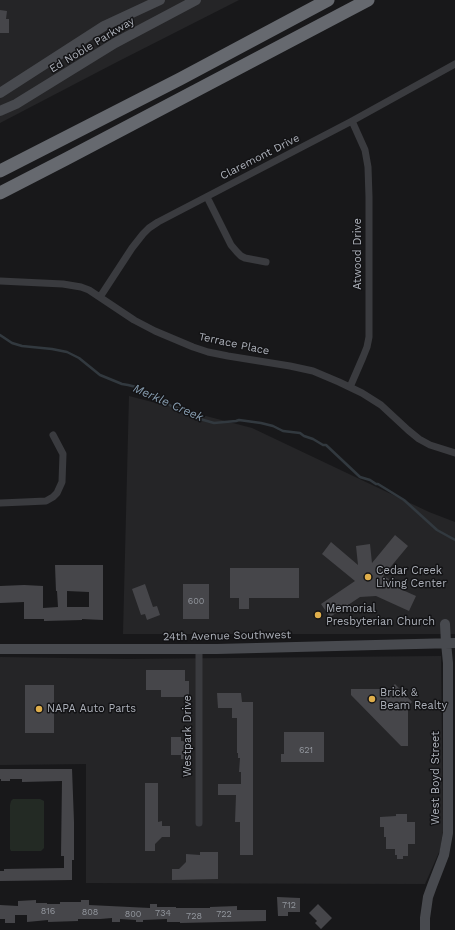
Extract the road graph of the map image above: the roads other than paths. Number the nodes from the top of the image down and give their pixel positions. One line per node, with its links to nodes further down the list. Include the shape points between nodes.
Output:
1 (160, 0): 6 (main road, Ed Noble Parkway, via 104,26)
2 (196, 0): 7 (main road, Ed Noble Parkway, via 115,43 16,104)
3 (328, 0): 9 (highway)
4 (368, 0): 10 (highway)
5 (455, 64): 8 (street, Claremont Drive)
6 (0, 93)
7 (0, 111)
8 (352, 121): 11 (street, Claremont Drive); 15 (street, Atwood Drive, via 365,150 368,167 369,337)
9 (0, 171)
10 (0, 193)
11 (207, 196): 12 (street, via 237,252 245,258); 14 (street, Claremont Drive, via 148,228)
12 (266, 262)
13 (0, 281): 14 (street, Terrace Place, via 73,285)
14 (100, 297): 15 (street, Terrace Place, via 134,320 192,347 313,371)
15 (350, 387): 17 (street, Terrace Place, via 381,405 419,439)
16 (53, 435): 18 (street, via 63,454 62,482 57,493 46,501)
17 (455, 453)
18 (0, 503)
19 (445, 624): 20 (main road, West Boyd Street)
20 (450, 643): 22 (main road, 24th Avenue Southwest); 24 (main road, West Boyd Street, via 448,833 444,855 428,897)
21 (0, 649): 22 (main road, 24th Avenue Southwest)
22 (199, 649): 23 (street, Westpark Drive)
23 (200, 824)
24 (425, 930)

